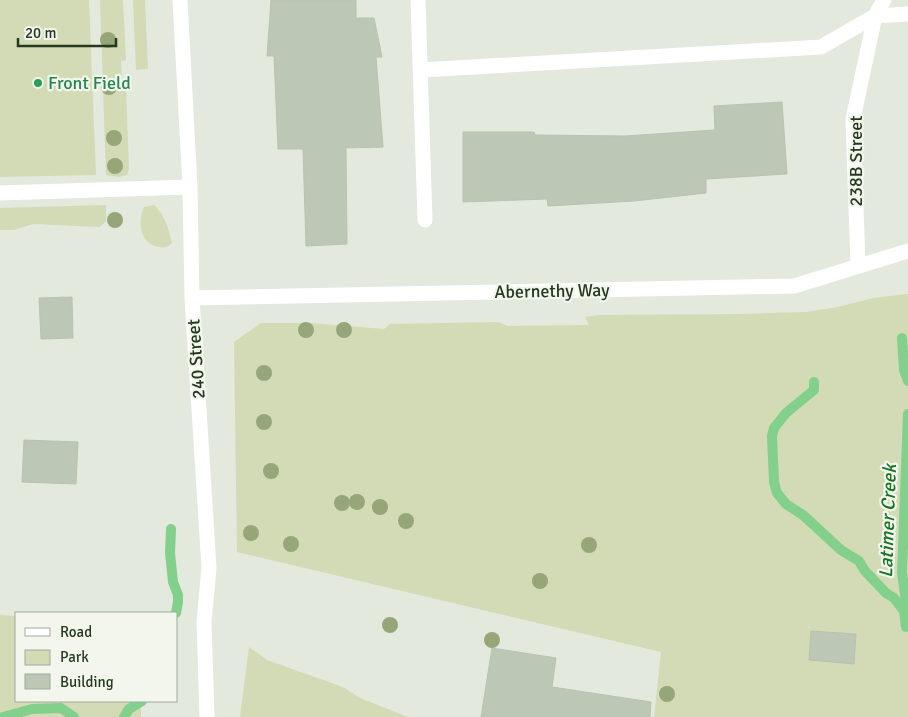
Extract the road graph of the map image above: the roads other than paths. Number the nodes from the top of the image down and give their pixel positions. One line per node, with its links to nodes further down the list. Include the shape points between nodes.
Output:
1 (180, 0): 7 (street, 240 Street)
2 (418, 0): 6 (street)
3 (884, 0): 5 (street, 238B Street)
4 (908, 14): 5 (street)
5 (875, 16): 6 (street, via 821,47); 11 (street, 238B Street, via 853,118)
6 (421, 70): 9 (street)
7 (190, 188): 8 (street); 12 (street, 240 Street)
8 (0, 193)
9 (425, 220)
10 (908, 251): 11 (street, Abernethy Way)
11 (858, 266): 12 (street, Abernethy Way, via 794,286)
12 (192, 298): 13 (street, 240 Street, via 209,568 204,622)
13 (207, 717)

